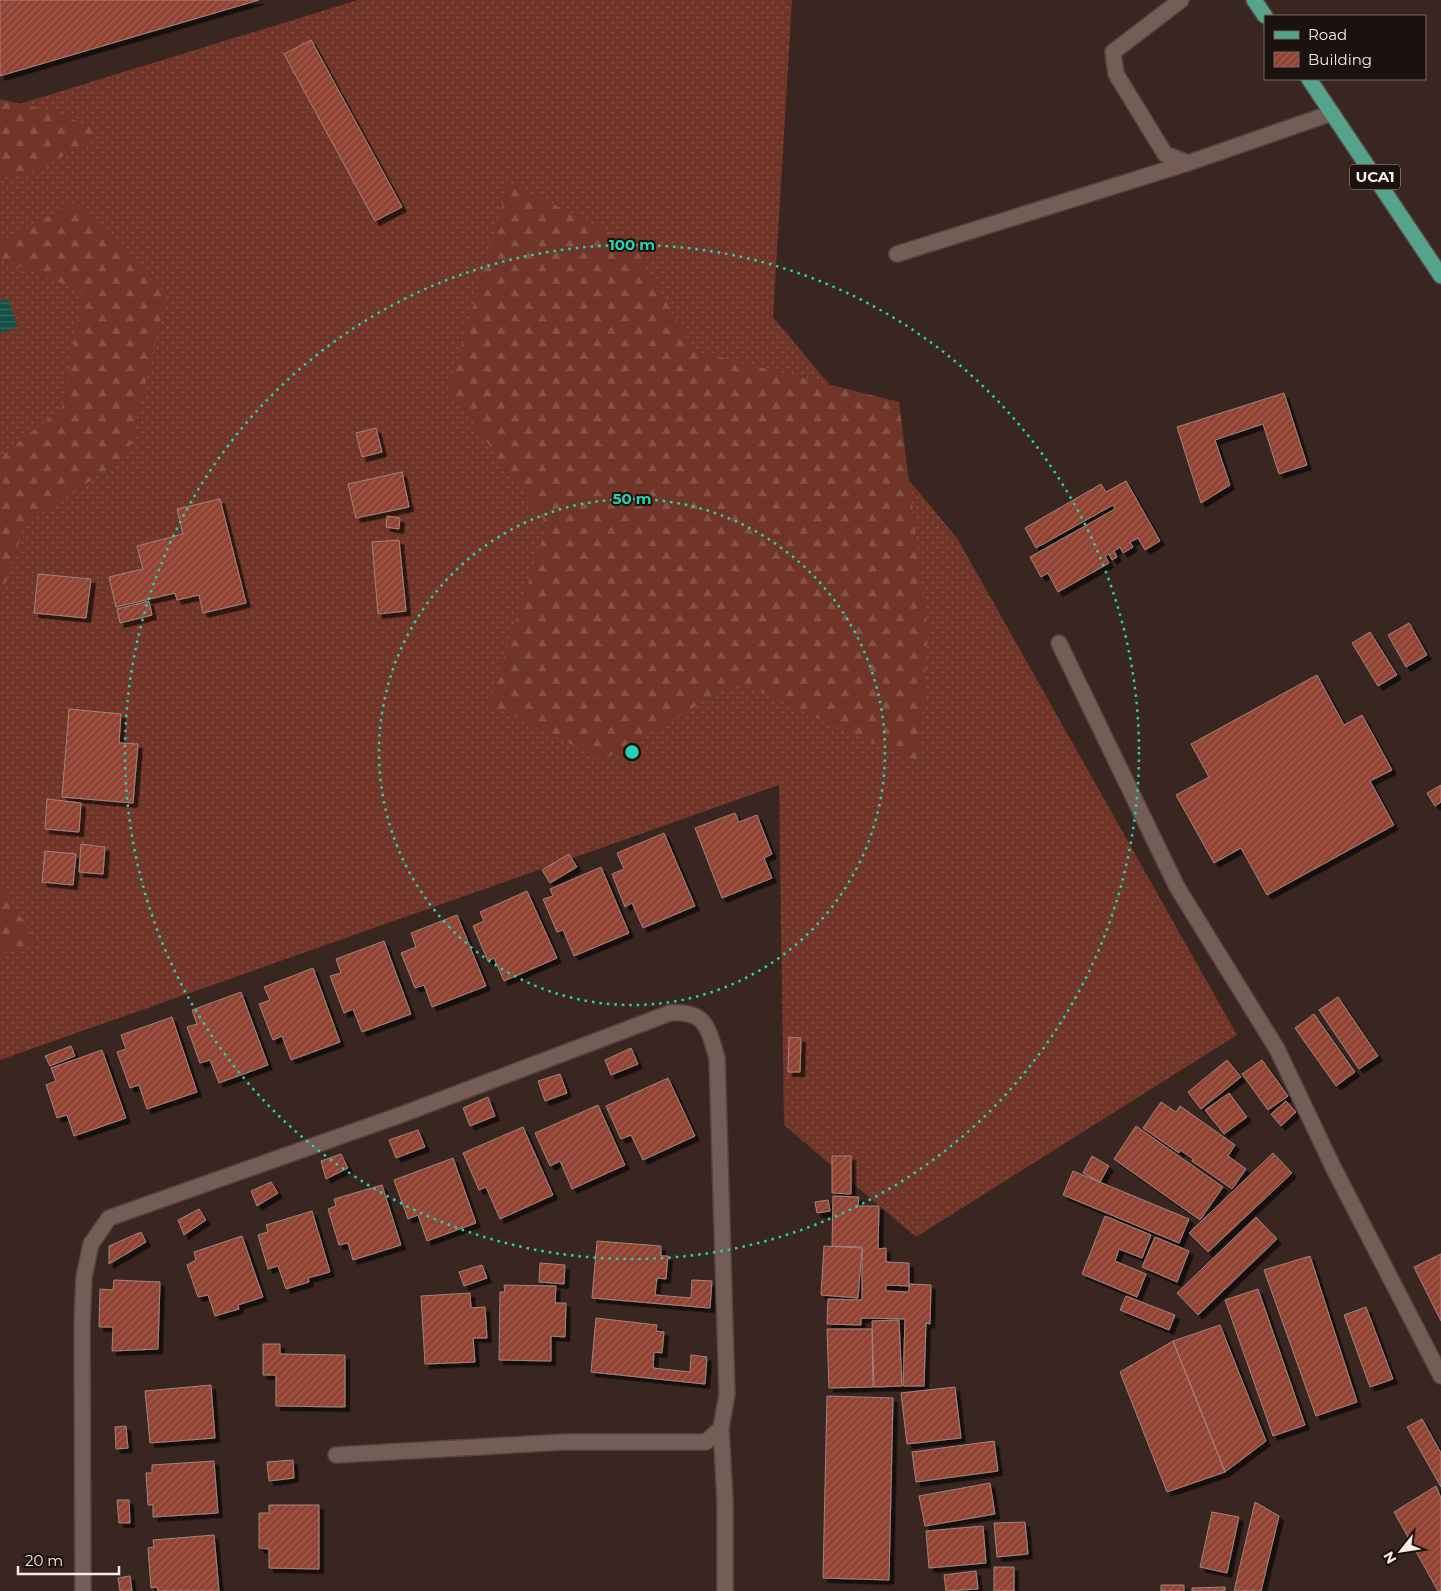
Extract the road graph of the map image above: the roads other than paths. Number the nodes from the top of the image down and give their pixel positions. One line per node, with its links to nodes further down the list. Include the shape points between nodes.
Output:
1 (1181, 0): 6 (street, via 1113,52 1116,74 1165,154)
2 (1254, 0): 3 (main road)
3 (1264, 15)
4 (1309, 80): 5 (main road, UCA1)
5 (1332, 113): 6 (street); 8 (main road, UCA1)
6 (1188, 163): 7 (street)
7 (897, 254)
8 (1441, 276)
9 (1059, 643): 10 (street, via 1177,887 1277,1049 1334,1169)
10 (1441, 1376)
11 (721, 1428): 12 (street, via 706,1442 565,1442); 13 (street, via 727,1394 717,1058 709,1032 698,1017 688,1012 670,1013 403,1114 109,1218 91,1244 84,1277); 14 (street)
12 (336, 1455)
13 (83, 1591)
14 (725, 1591)

